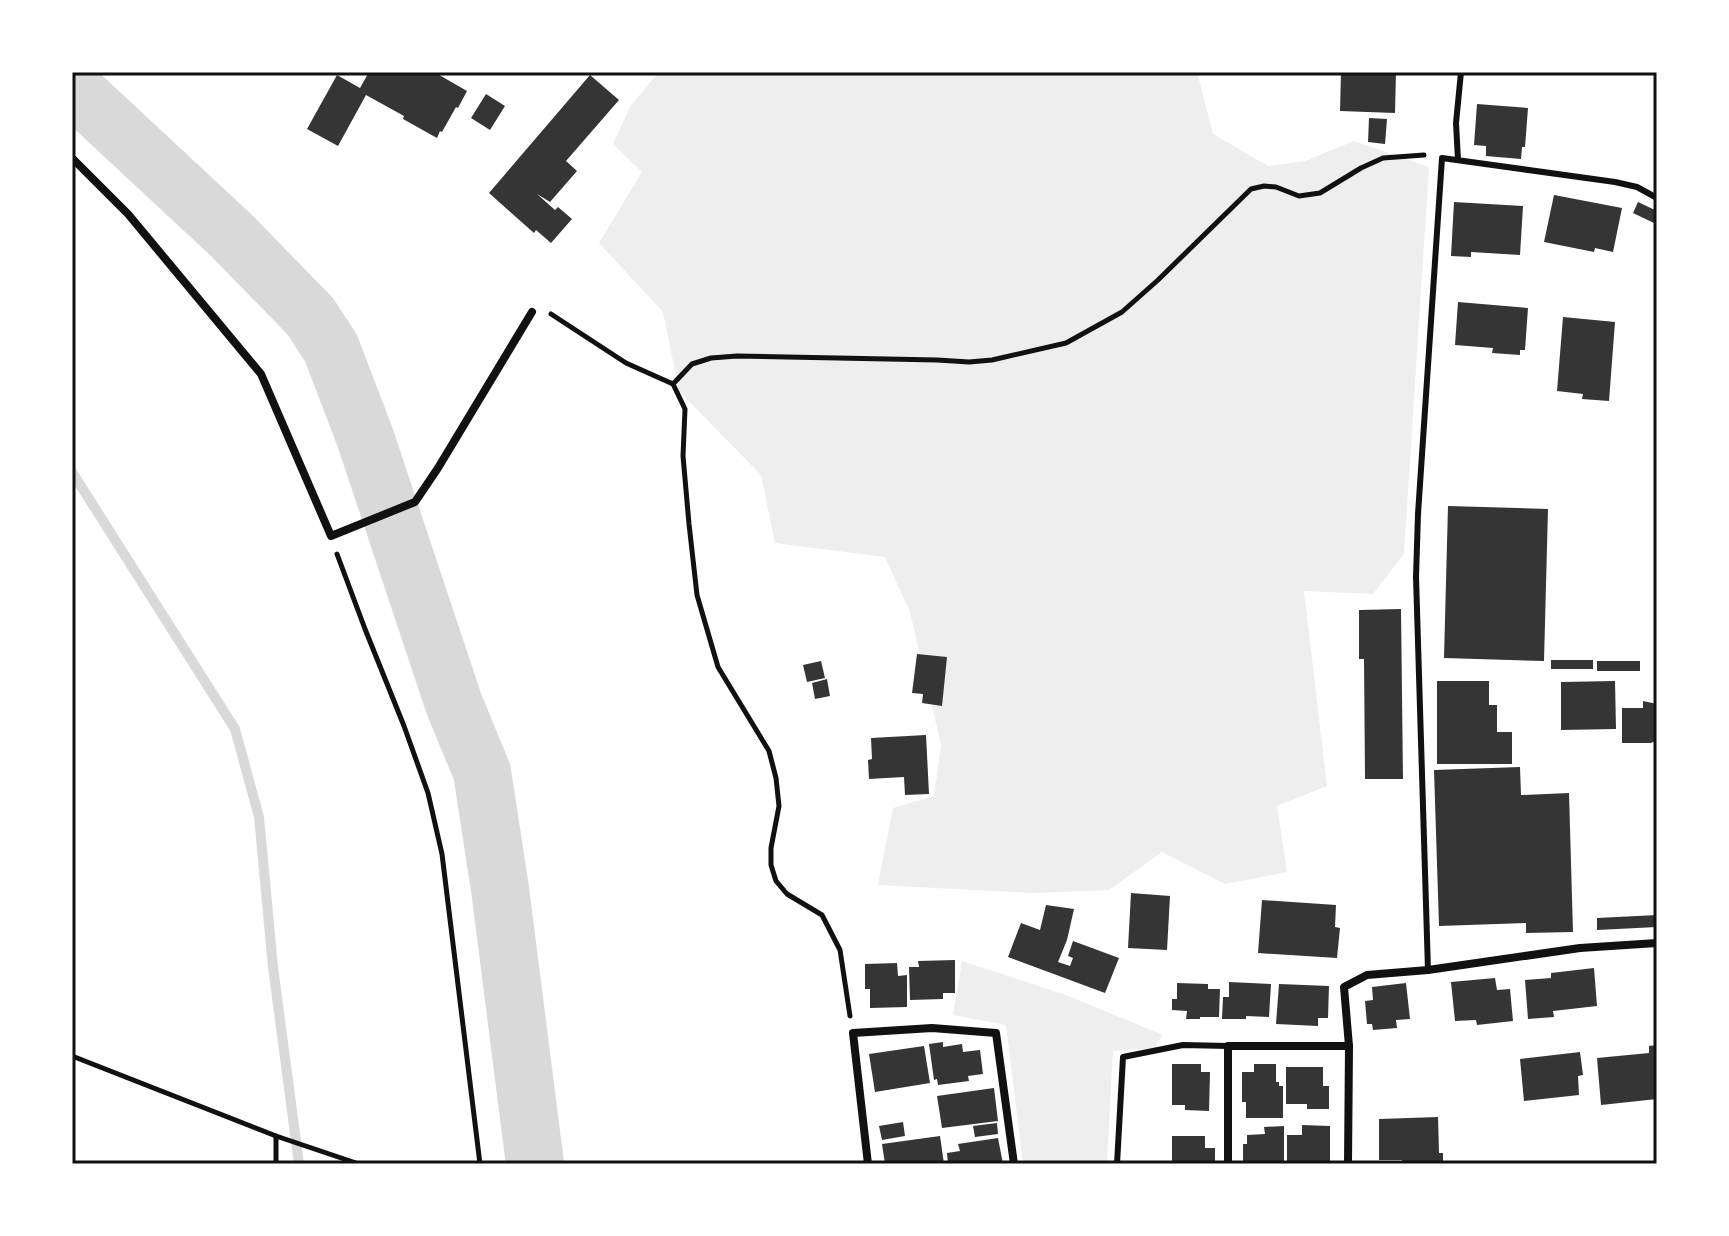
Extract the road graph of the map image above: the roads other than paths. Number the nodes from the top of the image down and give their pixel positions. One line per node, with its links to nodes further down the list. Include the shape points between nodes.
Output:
1 (1461, 72): 3 (lane)
2 (72, 158): 5 (street, via 128,214 261,374 331,536 415,502)
3 (1458, 160): 4 (lane, via 1615,182); 7 (lane, via 1442,158 1418,514)
4 (1657, 198)
5 (532, 312)
6 (1657, 943): 7 (street, via 1580,948)
7 (1428, 970): 9 (street, via 1367,975 1344,987)
8 (1228, 1046): 9 (street); 12 (lane, via 1183,1045 1123,1057); 13 (street)
9 (1349, 1046): 14 (street)
10 (868, 1164): 11 (street, via 853,1033 932,1028 996,1033)
11 (1014, 1164)
12 (1117, 1164)
13 (1228, 1164)
14 (1348, 1164)

